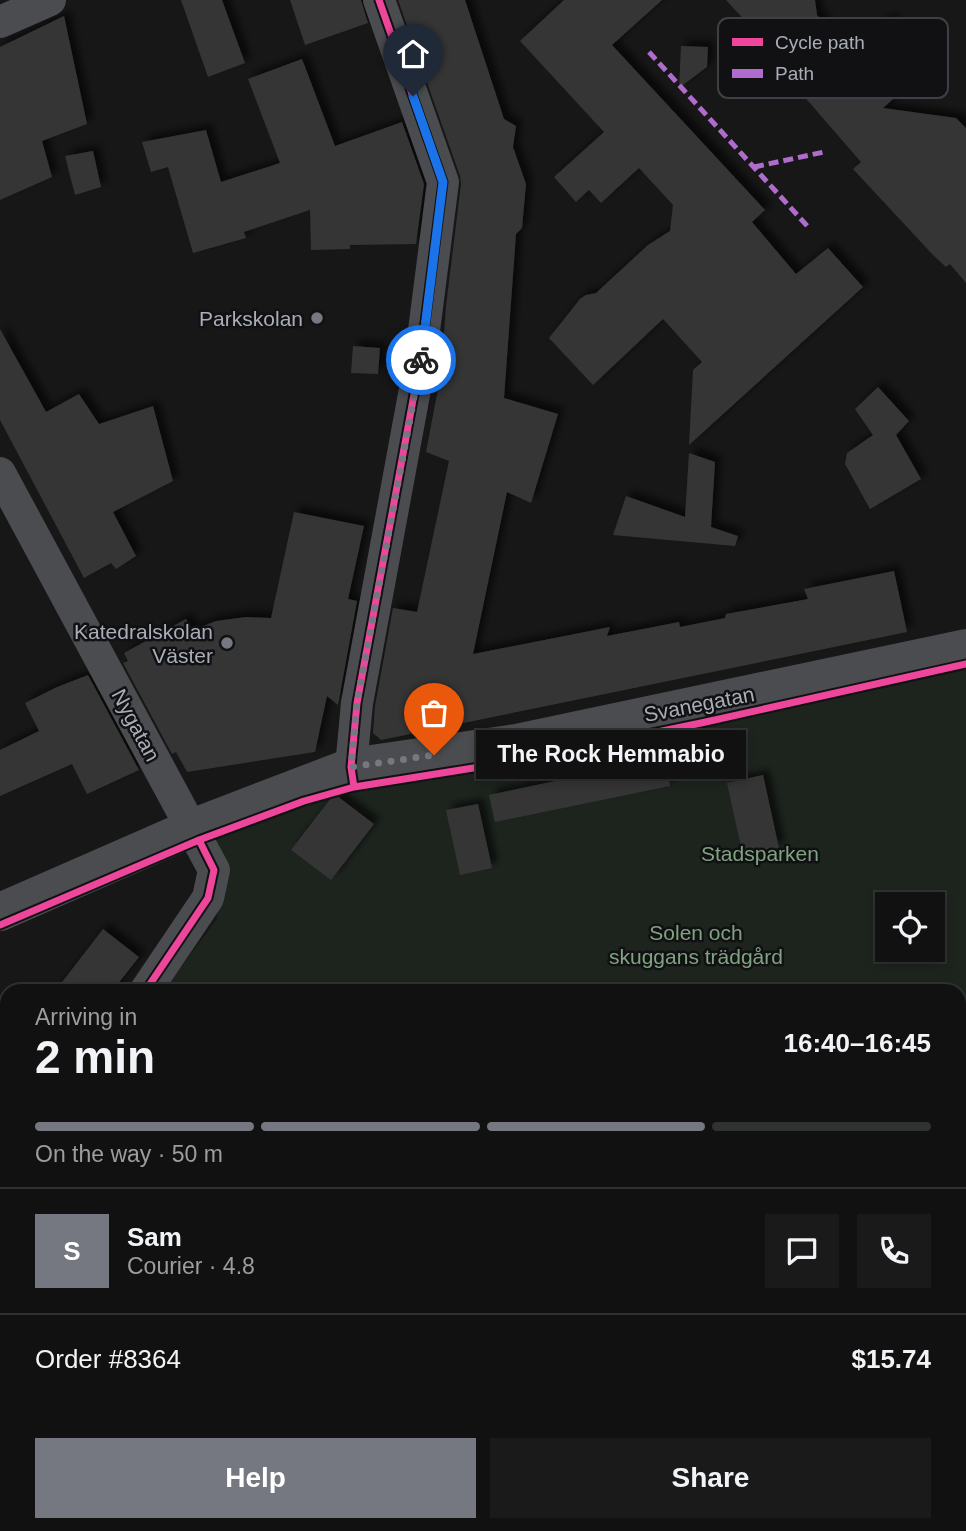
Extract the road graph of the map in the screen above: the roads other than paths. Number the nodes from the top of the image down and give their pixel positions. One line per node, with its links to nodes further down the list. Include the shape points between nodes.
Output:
1 (50, 0): 3 (street)
2 (379, 0): 6 (street, via 443,182 420,362 357,703)
3 (0, 22)
4 (0, 473): 7 (street, Nygatan)
5 (966, 648): 6 (street, Svanegatan, via 516,743)
6 (351, 767): 7 (street, Svanegatan)
7 (192, 828): 8 (street, Svanegatan); 9 (street, Nygatan, via 214,870 212,884 208,898)
8 (0, 912)
9 (150, 984)

